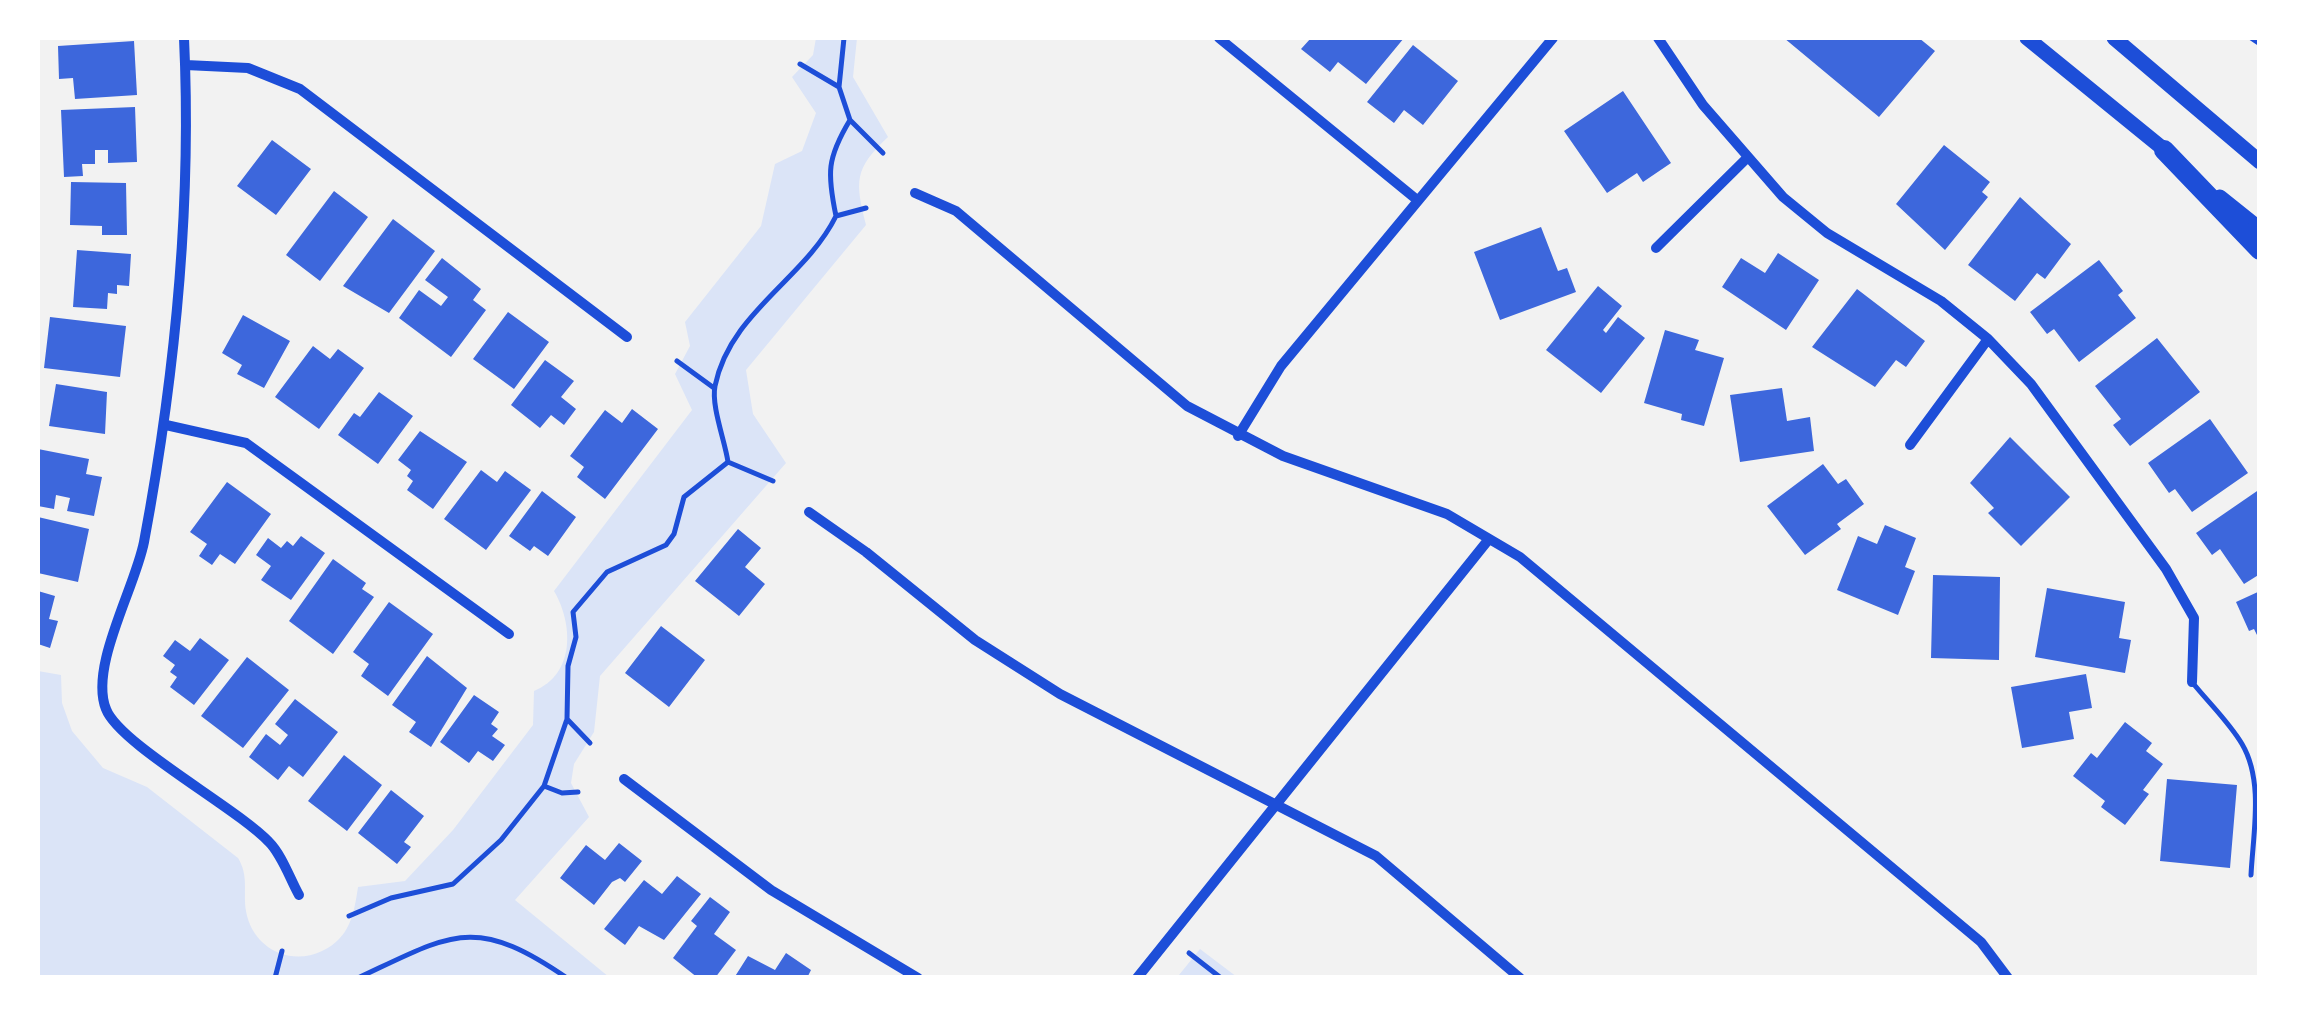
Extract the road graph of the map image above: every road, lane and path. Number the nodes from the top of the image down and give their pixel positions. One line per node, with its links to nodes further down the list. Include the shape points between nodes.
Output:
1 (184, 38): 11 (street)
2 (844, 38): 12 (path)
3 (1219, 38): 19 (street)
4 (1553, 38): 19 (street)
5 (1658, 38): 16 (street)
6 (2027, 38): 14 (main road)
7 (2114, 38): 17 (main road)
8 (2252, 38): 9 (lane)
9 (2260, 44)
10 (800, 64): 12 (path)
11 (186, 65): 25 (street, via 248,68 300,89); 29 (street, via 184,235)
12 (839, 87): 13 (path)
13 (850, 120): 15 (path); 21 (path, via 832,150)
14 (2164, 150): 22 (main road); 24 (highway)
15 (883, 153)
16 (1746, 158): 23 (street); 26 (street, via 1827,233 1941,300)
17 (2260, 162)
18 (916, 194): 30 (street, via 956,211 1188,406)
19 (1416, 198): 30 (street, via 1281,366)
20 (866, 208): 21 (path)
21 (836, 216): 28 (path, via 814,252 750,316)
22 (2260, 229)
23 (1656, 248)
24 (2260, 250)
25 (628, 337)
26 (1988, 339): 31 (street); 37 (street, via 2031,384 2166,569 2194,618)
27 (677, 361): 28 (path)
28 (714, 388): 32 (path)
29 (166, 425): 36 (street, via 246,443); 45 (street, via 140,564 104,668 106,711 128,737 271,843)
30 (1238, 436): 35 (street, via 1448,514)
31 (1910, 445)
32 (728, 462): 33 (path); 38 (path, via 684,497 666,546 607,572 573,612)
33 (773, 481)
34 (808, 512): 43 (street, via 975,640 1060,694)
35 (1489, 539): 43 (street); 56 (street, via 1520,557 1966,930)
36 (509, 634)
37 (2192, 682): 44 (lane, via 2250,762)
38 (567, 719): 39 (path); 41 (path)
39 (590, 743)
40 (624, 778): 52 (street, via 771,890)
41 (544, 786): 42 (path); 46 (path, via 452,884)
42 (578, 792)
43 (1276, 804): 53 (street); 55 (street, via 1376,856)
44 (2251, 875)
45 (298, 895)
46 (348, 916)
47 (282, 951): 49 (path)
48 (1189, 953): 54 (path)
49 (275, 978)
50 (358, 978): 51 (path, via 460,934 512,945)
51 (567, 978)
52 (918, 978)
53 (1137, 978)
54 (1220, 978)
55 (1520, 978)
56 (2008, 978)

